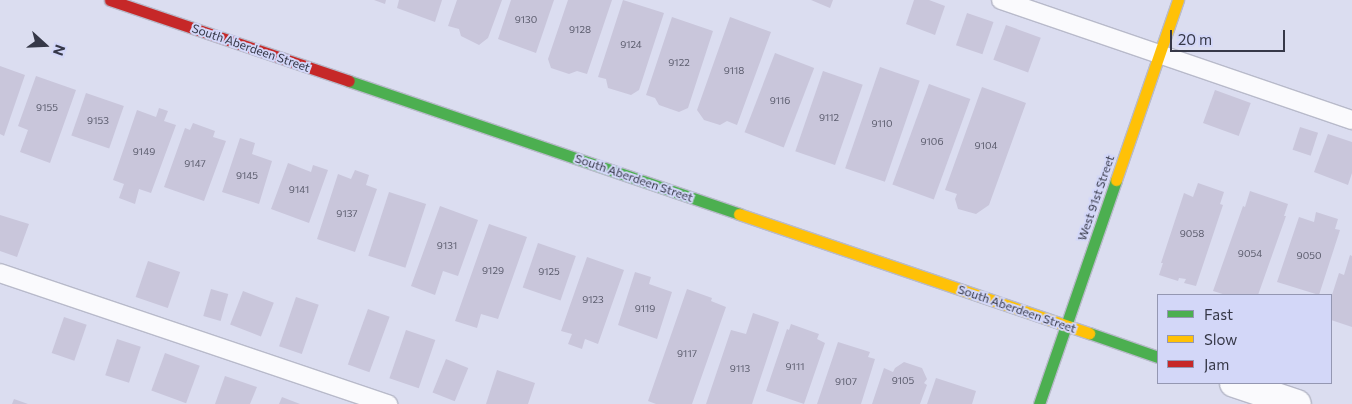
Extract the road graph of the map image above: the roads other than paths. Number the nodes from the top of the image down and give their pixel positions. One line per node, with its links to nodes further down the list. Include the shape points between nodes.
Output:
1 (110, 0): 7 (street, South Aberdeen Street)
2 (1001, 0): 4 (lane)
3 (1178, 0): 4 (street, West 91st Street)
4 (1159, 54): 5 (lane); 7 (street, West 91st Street)
5 (1352, 120)
6 (0, 273): 10 (lane)
7 (1066, 325): 8 (street, South Aberdeen Street); 11 (street, West 91st Street)
8 (1157, 357)
9 (1237, 384): 12 (street)
10 (388, 404)
11 (1039, 404)
12 (1296, 404)

